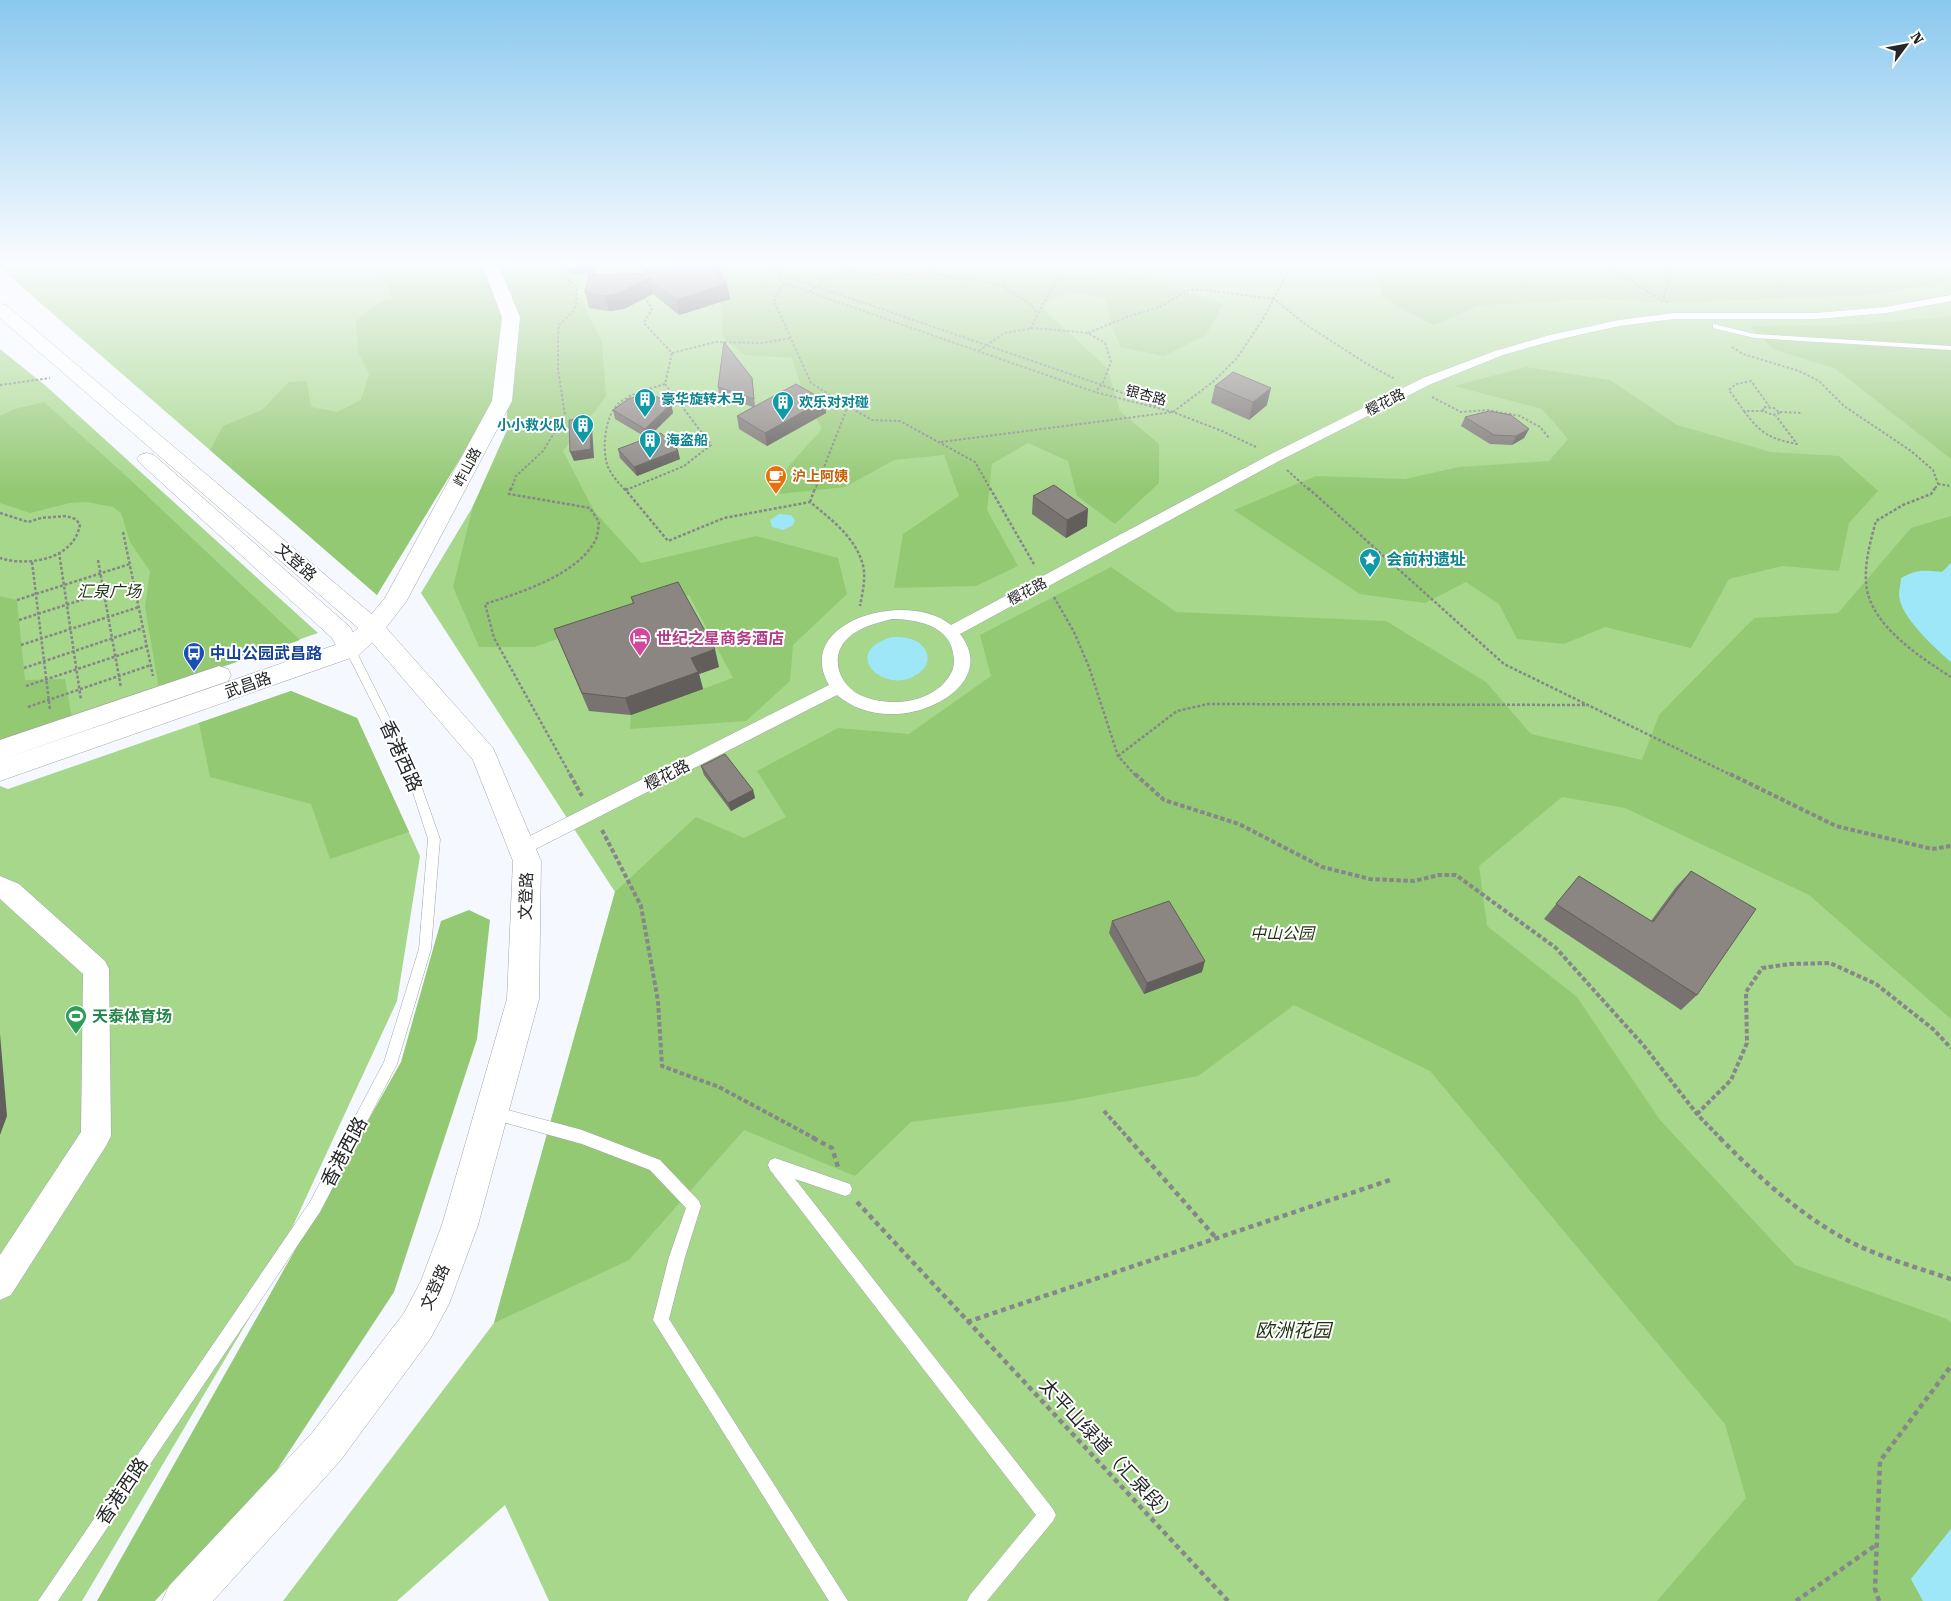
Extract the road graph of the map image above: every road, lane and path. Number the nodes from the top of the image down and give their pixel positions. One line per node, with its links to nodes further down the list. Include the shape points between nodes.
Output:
1 (791, 338): 27 (path, via 811,383)
2 (11, 339): 21 (main road, 文登路)
3 (35, 339): 63 (main road, 文登路)
4 (509, 339): 63 (main road, 岞山路, via 502,401 394,602)
5 (557, 339): 83 (path, via 556,365 565,415 543,451 516,476 509,494 590,508 599,522 595,540 563,571 508,597 485,604 494,638)
6 (659, 339): 20 (path)
7 (787, 339): 20 (path, via 763,343 716,342)
8 (944, 339): 19 (path, 银杏路)
9 (968, 339): 17 (path, 银杏路)
10 (995, 339): 17 (path)
11 (1098, 339): 24 (path, via 1105,343 1111,362)
12 (1251, 339): 31 (path, via 1228,368)
13 (1327, 339): 25 (path)
14 (1548, 339): 25 (street, 樱花路, via 1499,354)
15 (1726, 339): 38 (path, via 1743,354 1819,381 1844,406 1911,451 1933,470)
16 (1799, 339): 18 (lane)
17 (986, 345): 19 (path); 24 (path, 银杏路)
18 (1951, 348)
19 (979, 351): 26 (path, 银杏路)
20 (672, 353): 22 (path)
21 (55, 378): 23 (path); 68 (main road, 文登路)
22 (665, 384): 40 (path, via 636,393 618,404 608,420 607,464); 40 (path, via 711,445 684,466)
23 (0, 385)
24 (1102, 385): 26 (path); 31 (path, 银杏路)
25 (1414, 388): 35 (path, via 1461,412 1489,410 1520,416 1540,427); 37 (street, 樱花路)
26 (1095, 392): 31 (path, 银杏路)
27 (848, 406): 36 (path, via 872,420 900,421); 41 (path)
28 (1768, 406): 29 (path, via 1750,381 1736,384 1729,390); 30 (path); 32 (path)
29 (1744, 411): 30 (path); 34 (path, via 1760,433 1797,444)
30 (1764, 411): 34 (path)
31 (1173, 412): 36 (path); 37 (path, 银杏路, via 1222,431)
32 (1780, 412): 33 (path); 34 (path)
33 (1802, 413)
34 (1776, 416)
35 (1549, 438)
36 (940, 442): 50 (path, via 975,462)
37 (1274, 458): 50 (street, 樱花路); 86 (path, 银杏路, via 1504,664)
38 (1938, 484): 39 (path); 78 (path, via 1931,494 1876,521 1869,542 1867,590 1876,612 1895,633)
39 (1951, 486)
40 (625, 490): 41 (path, via 668,541 724,518)
41 (810, 502): 61 (path, via 838,525 857,550 864,570 860,609)
42 (0, 513): 44 (path, via 28,522 54,516 74,519 80,524 77,537)
43 (123, 532): 48 (path)
44 (59, 552): 47 (path); 52 (path)
45 (0, 558): 47 (path, via 8,562)
46 (98, 560): 49 (path)
47 (32, 562): 54 (path)
48 (130, 564): 49 (path); 51 (path)
49 (100, 574): 52 (path); 53 (path)
50 (1044, 582): 65 (street, 樱花路); 92 (path, via 1074,632 1089,667)
51 (134, 584): 53 (path); 57 (path)
52 (64, 585): 54 (path); 56 (path)
53 (104, 593): 56 (path); 59 (path)
54 (36, 594): 55 (path); 58 (path)
55 (17, 600)
56 (66, 605): 58 (path); 64 (path)
57 (139, 607): 59 (path); 62 (path)
58 (39, 614): 60 (path); 66 (path)
59 (108, 617): 64 (path); 67 (path)
60 (19, 620)
61 (854, 626): 65 (street, via 870,618 914,615 934,621); 81 (street, via 837,640 830,656 830,672)
62 (144, 628): 67 (path); 70 (path)
63 (373, 628): 68 (main road, 武昌路); 95 (main road, 文登路, via 484,755)
64 (70, 629): 66 (path); 71 (path)
65 (951, 632): 81 (street, via 960,644 963,659 960,674 950,688 935,699 915,706 872,706 853,698)
66 (42, 638): 69 (path); 73 (path)
67 (112, 638): 71 (path); 72 (path)
68 (345, 641): 84 (main road, 武昌路); 93 (main road, 武昌路); 110 (lane, 香港西路, via 410,768 434,839 425,949 390,1064 315,1207)
69 (22, 645)
70 (147, 646): 72 (path); 74 (path)
71 (73, 651): 73 (path); 76 (path)
72 (115, 657): 76 (path); 77 (path)
73 (44, 661): 75 (path); 79 (path)
74 (151, 665): 77 (path); 84 (path)
75 (24, 668)
76 (76, 670): 79 (path); 82 (path)
77 (119, 676): 82 (path); 88 (path)
78 (1951, 678)
79 (47, 680): 80 (path); 85 (path)
80 (26, 686)
81 (839, 687): 95 (street, 樱花路)
82 (79, 690): 85 (path); 89 (path)
83 (522, 690)
84 (157, 696): 88 (main road, 武昌路)
85 (49, 700): 87 (path); 90 (path)
86 (1588, 705): 92 (path, via 1208,704 1177,710); 94 (path, 银杏路, via 1836,826 1932,850)
87 (28, 707)
88 (124, 707): 89 (main road, 武昌路)
89 (84, 721): 90 (main road, 武昌路)
90 (53, 732): 91 (main road, 武昌路)
91 (0, 750)
92 (1118, 756): 101 (path, via 1164,800 1239,824 1322,868 1370,879 1414,881 1439,874 1456,875 1556,948 1644,1046)
93 (0, 771)
94 (1951, 846)
95 (522, 848): 100 (main road, 文登路, via 527,861 523,999)
96 (0, 887): 106 (street, via 10,892 96,969 96,1136)
97 (641, 906): 103 (path, via 658,1000 662,1066 719,1087 832,1148)
98 (1951, 1048): 101 (path, via 1933,1029 1876,984 1830,962 1762,968 1746,992 1747,1043 1731,1080)
99 (1104, 1111): 104 (path)
100 (491, 1113): 111 (main road, 文登路, via 460,1225 436,1291 417,1326 326,1447); 112 (lane, via 582,1137 655,1165 694,1206 661,1320)
101 (1696, 1114): 105 (path, via 1749,1168 1804,1213 1861,1247)
102 (1393, 1179): 104 (path)
103 (845, 1189): 107 (path, 太平山绿道（汇泉段）); 113 (lane, via 775,1165 1047,1515)
104 (1216, 1238): 107 (path)
105 (1951, 1279)
106 (0, 1284)
107 (967, 1322): 114 (path, 太平山绿道（汇泉段）)
108 (1951, 1366): 109 (path, via 1880,1461)
109 (1877, 1545): 115 (path); 116 (path, via 1875,1589)
110 (47, 1601)
111 (184, 1601)
112 (839, 1601)
113 (976, 1601)
114 (1228, 1601)
115 (1796, 1601)
116 (1879, 1601)

